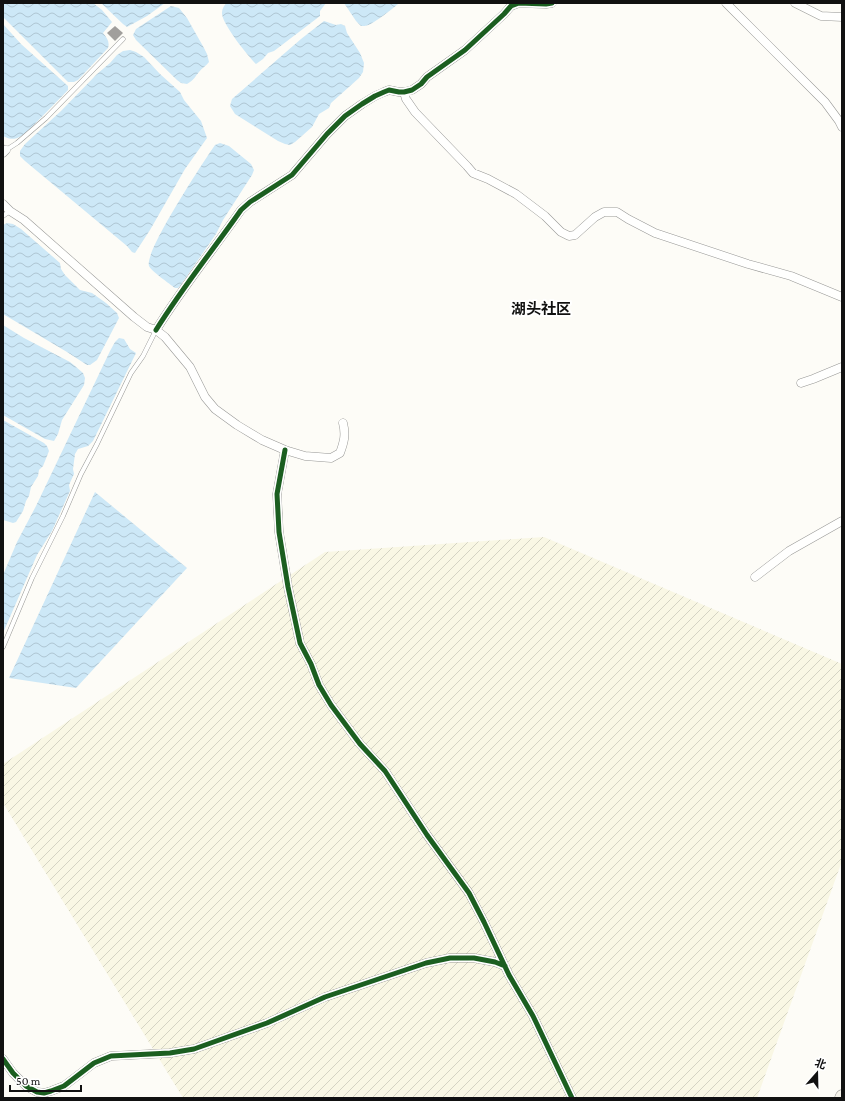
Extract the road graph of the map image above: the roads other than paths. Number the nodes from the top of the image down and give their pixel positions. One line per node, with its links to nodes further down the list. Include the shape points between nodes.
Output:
1 (552, 3): 6 (street, via 519,3 511,6 465,50 412,90)
2 (726, 3): 7 (street, via 825,102)
3 (795, 3): 4 (street, via 821,16)
4 (842, 17)
5 (123, 40): 8 (lane, via 46,118 17,143)
6 (404, 92): 11 (street, via 415,112 473,173 516,194 545,216 560,232 569,236 576,235 595,217 604,212 617,212 655,233 791,276); 12 (street, via 389,90 345,116 292,175 241,210)
7 (842, 127)
8 (4, 150)
9 (3, 204): 10 (street)
10 (6, 214): 12 (street, via 24,220 134,317)
11 (842, 297)
12 (156, 330): 16 (street, via 190,367 205,397 215,409 262,440); 19 (lane, via 131,373 84,467)
13 (842, 367): 14 (street)
14 (801, 383)
15 (343, 423): 16 (street, via 344,443 340,453 331,458 305,456)
16 (285, 450): 20 (street, via 277,494 279,532 300,643 331,705 360,744 385,771 469,893)
17 (842, 521): 18 (street, via 789,551)
18 (755, 578)
19 (3, 646)
20 (505, 966): 22 (street, via 474,958 450,958 426,963 326,997 267,1023 194,1049 111,1056 94,1063 64,1086); 23 (street, via 533,1016)
21 (3, 1059): 22 (street)
22 (37, 1095)
23 (572, 1098)

